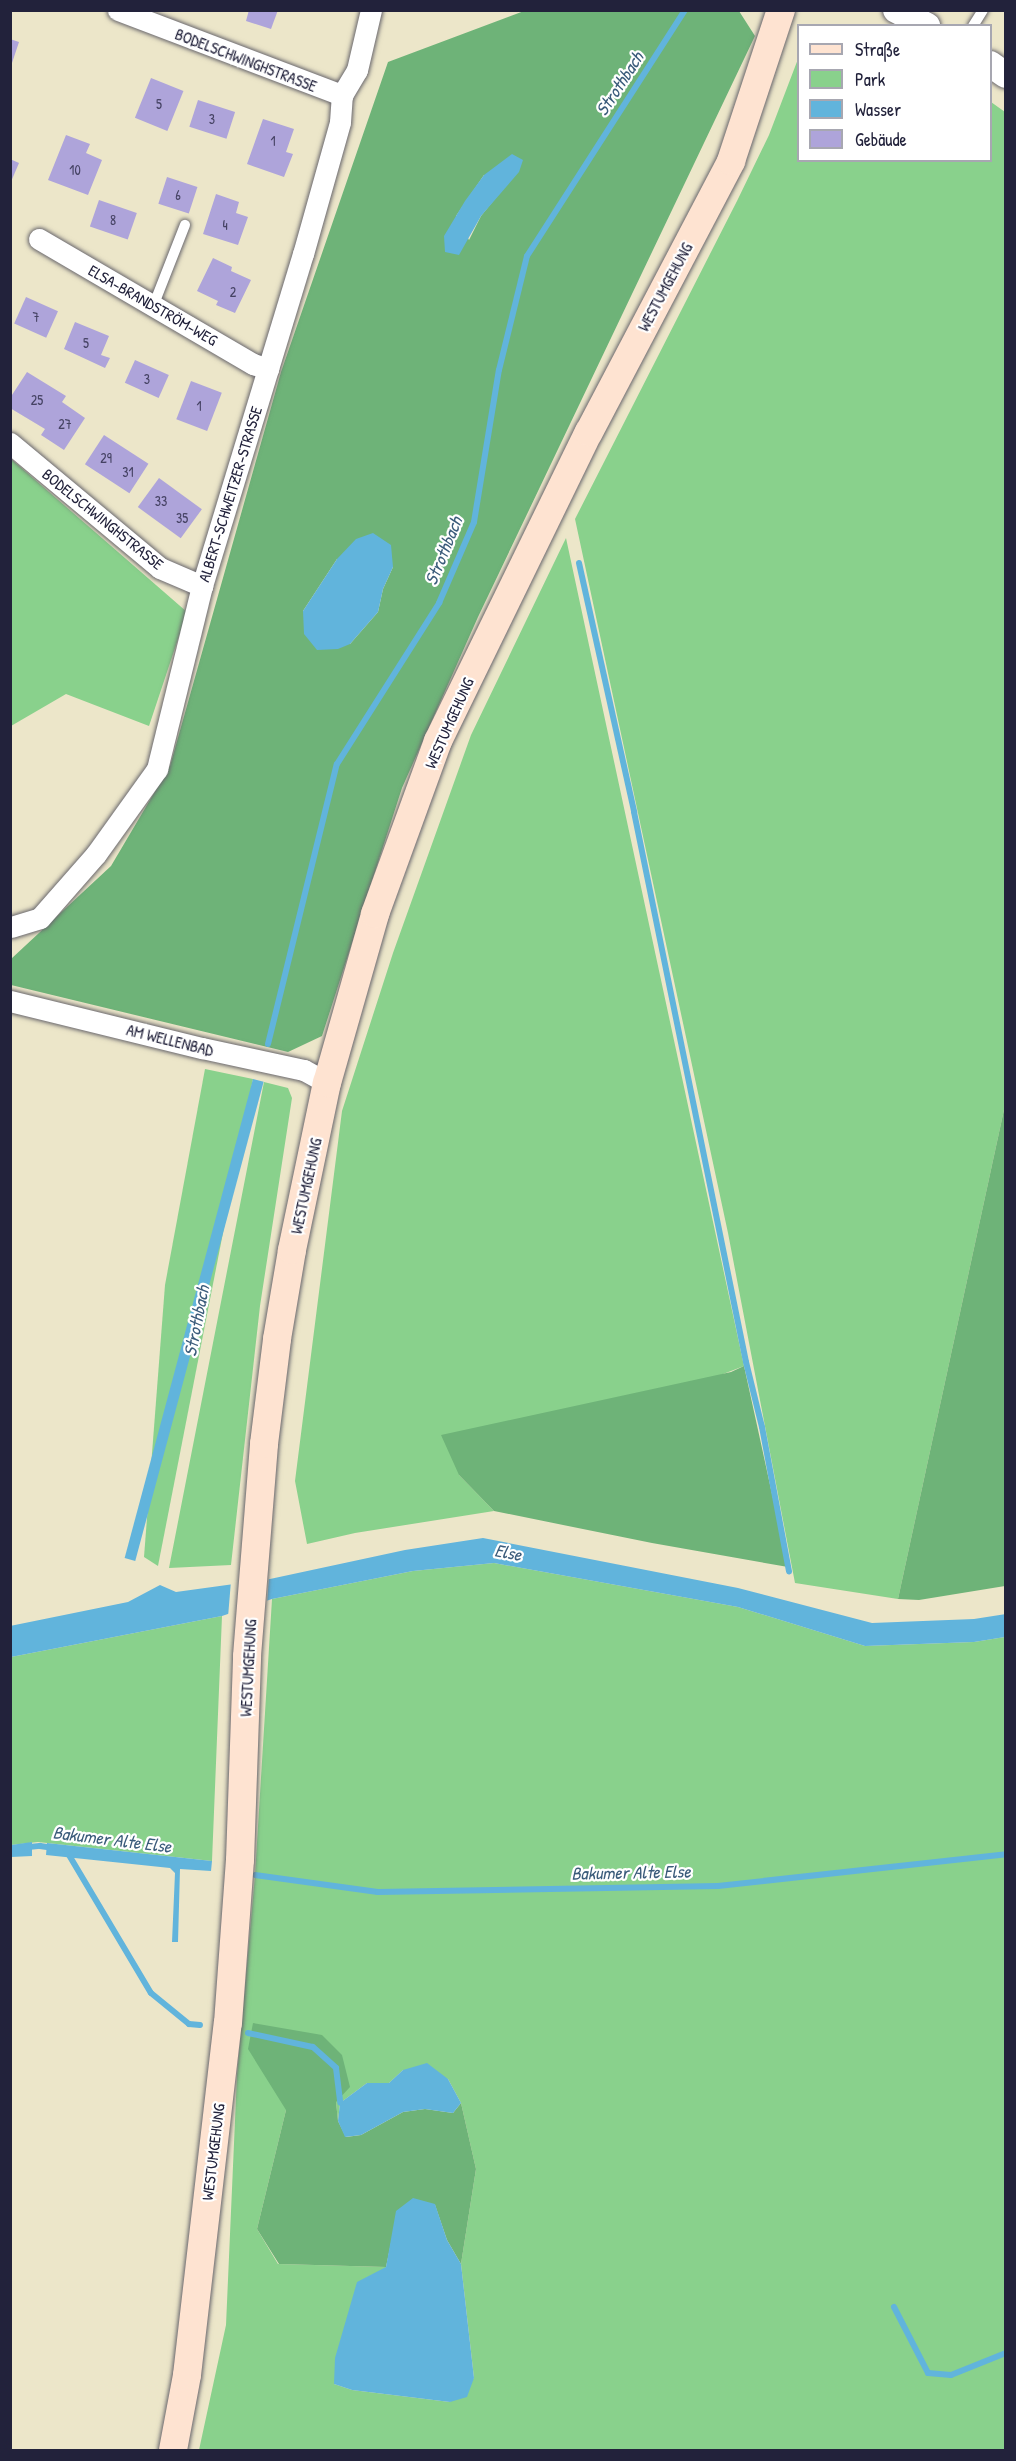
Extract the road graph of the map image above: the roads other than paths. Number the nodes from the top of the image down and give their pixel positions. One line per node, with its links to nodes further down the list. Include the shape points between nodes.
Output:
1 (118, 10): 10 (street, BODELSCHWINGHSTRASSE)
2 (371, 10): 10 (street, ALBERT-SCHWEITZER-STRASSE, via 357,70)
3 (781, 10): 19 (main road, WESTUMGEHUNG, via 731,161 589,432 438,741 375,914)
4 (896, 10): 6 (street)
5 (983, 10): 7 (lane)
6 (923, 24)
7 (974, 24)
8 (992, 65): 9 (street)
9 (1005, 75)
10 (342, 95): 14 (street, ALBERT-SCHWEITZER-STRASSE, via 340,122)
11 (184, 225): 13 (lane)
12 (39, 239): 13 (street, ELSA-BRANDSTRÖM-WEG)
13 (154, 304): 14 (street, ELSA-BRANDSTRÖM-WEG, via 253,364)
14 (268, 369): 16 (street, ALBERT-SCHWEITZER-STRASSE)
15 (10, 442): 16 (street, BODELSCHWINGHSTRASSE, via 160,568)
16 (202, 586): 17 (street, ALBERT-SCHWEITZER-STRASSE, via 157,769 96,854 40,918)
17 (11, 927)
18 (10, 1001): 19 (street, AM WELLENBAD, via 304,1070)
19 (327, 1083): 20 (main road, WESTUMGEHUNG, via 277,1338 264,1444 248,1647 240,1860 228,2023 187,2375)
20 (173, 2451)

